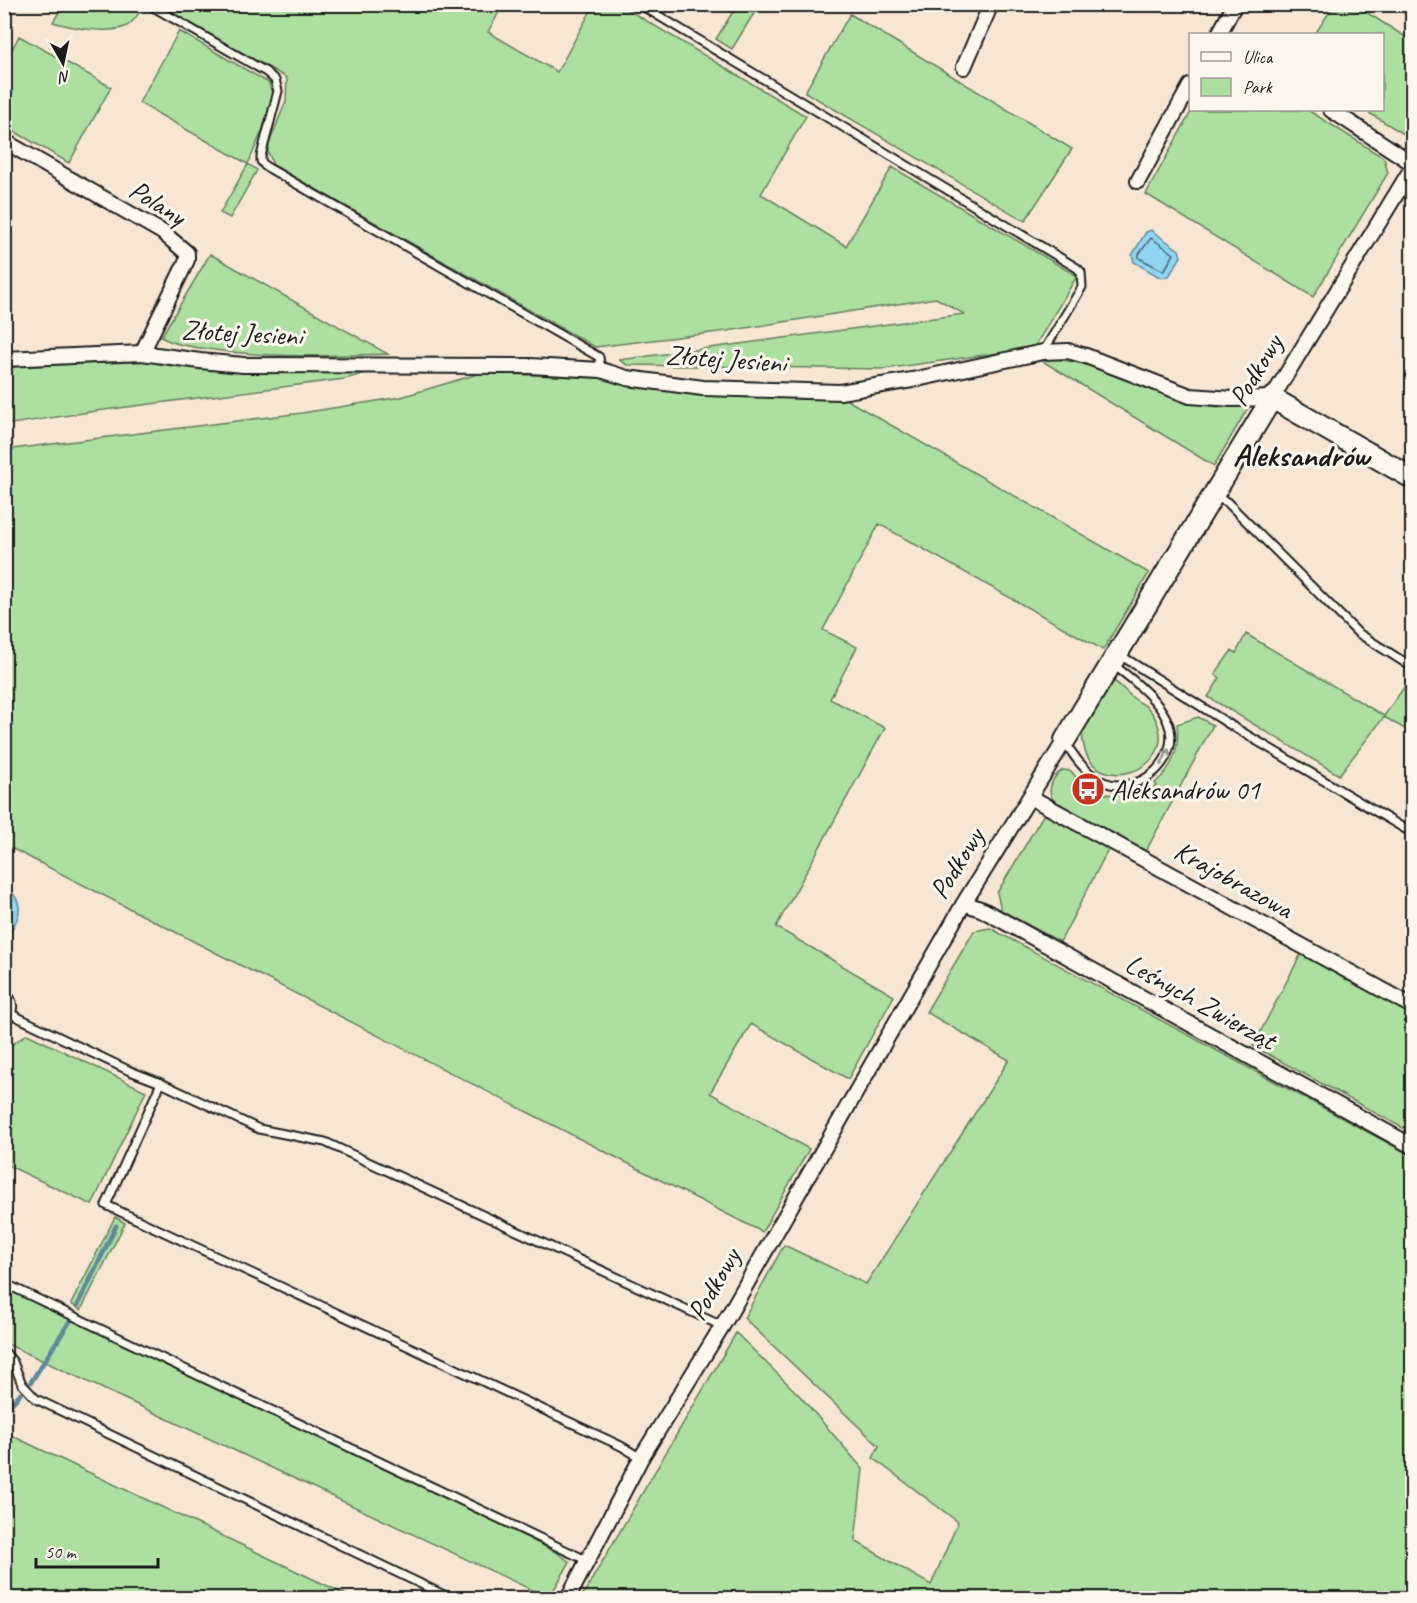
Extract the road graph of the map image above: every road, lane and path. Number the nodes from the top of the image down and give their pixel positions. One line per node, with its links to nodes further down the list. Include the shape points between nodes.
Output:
1 (148, 4): 15 (lane, via 275,80 278,91 261,156 265,166 599,357)
2 (639, 4): 12 (lane, via 1077,268 1082,287)
3 (990, 4): 6 (street)
4 (1235, 4): 5 (street)
5 (1220, 33)
6 (964, 67)
7 (1189, 90): 11 (street)
8 (1332, 111): 10 (street)
9 (4, 141): 13 (street, Polany, via 162,232 187,253)
10 (1413, 165): 16 (street, Podkowy)
11 (1138, 181)
12 (1043, 352): 15 (street, Złotej Jesieni, via 840,392 703,388 627,378); 16 (street, Złotej Jesieni, via 1068,351 1086,356 1190,396)
13 (142, 353): 14 (street, Złotej Jesieni); 15 (street, Złotej Jesieni, via 243,365 478,364)
14 (4, 358)
15 (601, 370)
16 (1272, 398): 17 (street); 18 (street, Podkowy)
17 (1413, 478)
18 (1212, 496): 19 (street, Podkowy); 20 (lane, via 1227,502 1358,633)
19 (1115, 659): 21 (street, Podkowy); 21 (lane, one-way to 19, via 1087,772 1107,783 1129,784 1149,776 1167,756 1171,742 1167,718); 23 (lane)
20 (1413, 667)
21 (1065, 740): 22 (street, Podkowy)
22 (1030, 797): 24 (street, Podkowy); 26 (street, Krajobrazowa)
23 (1413, 833)
24 (964, 903): 30 (street, Leśnych Zwierząt); 32 (street, Podkowy)
25 (4, 992): 27 (lane, via 13,1003)
26 (1413, 1006)
27 (11, 1014): 28 (lane); 29 (lane)
28 (4, 1021)
29 (161, 1083): 32 (lane, via 259,1129 325,1142); 34 (lane, via 106,1205)
30 (1413, 1146)
31 (4, 1283): 35 (lane)
32 (722, 1326): 34 (street, Podkowy)
33 (4, 1351): 36 (lane, via 22,1384 36,1399)
34 (641, 1458): 35 (street, Podkowy)
35 (588, 1561): 37 (street, Podkowy)
36 (450, 1599)
37 (568, 1599)

